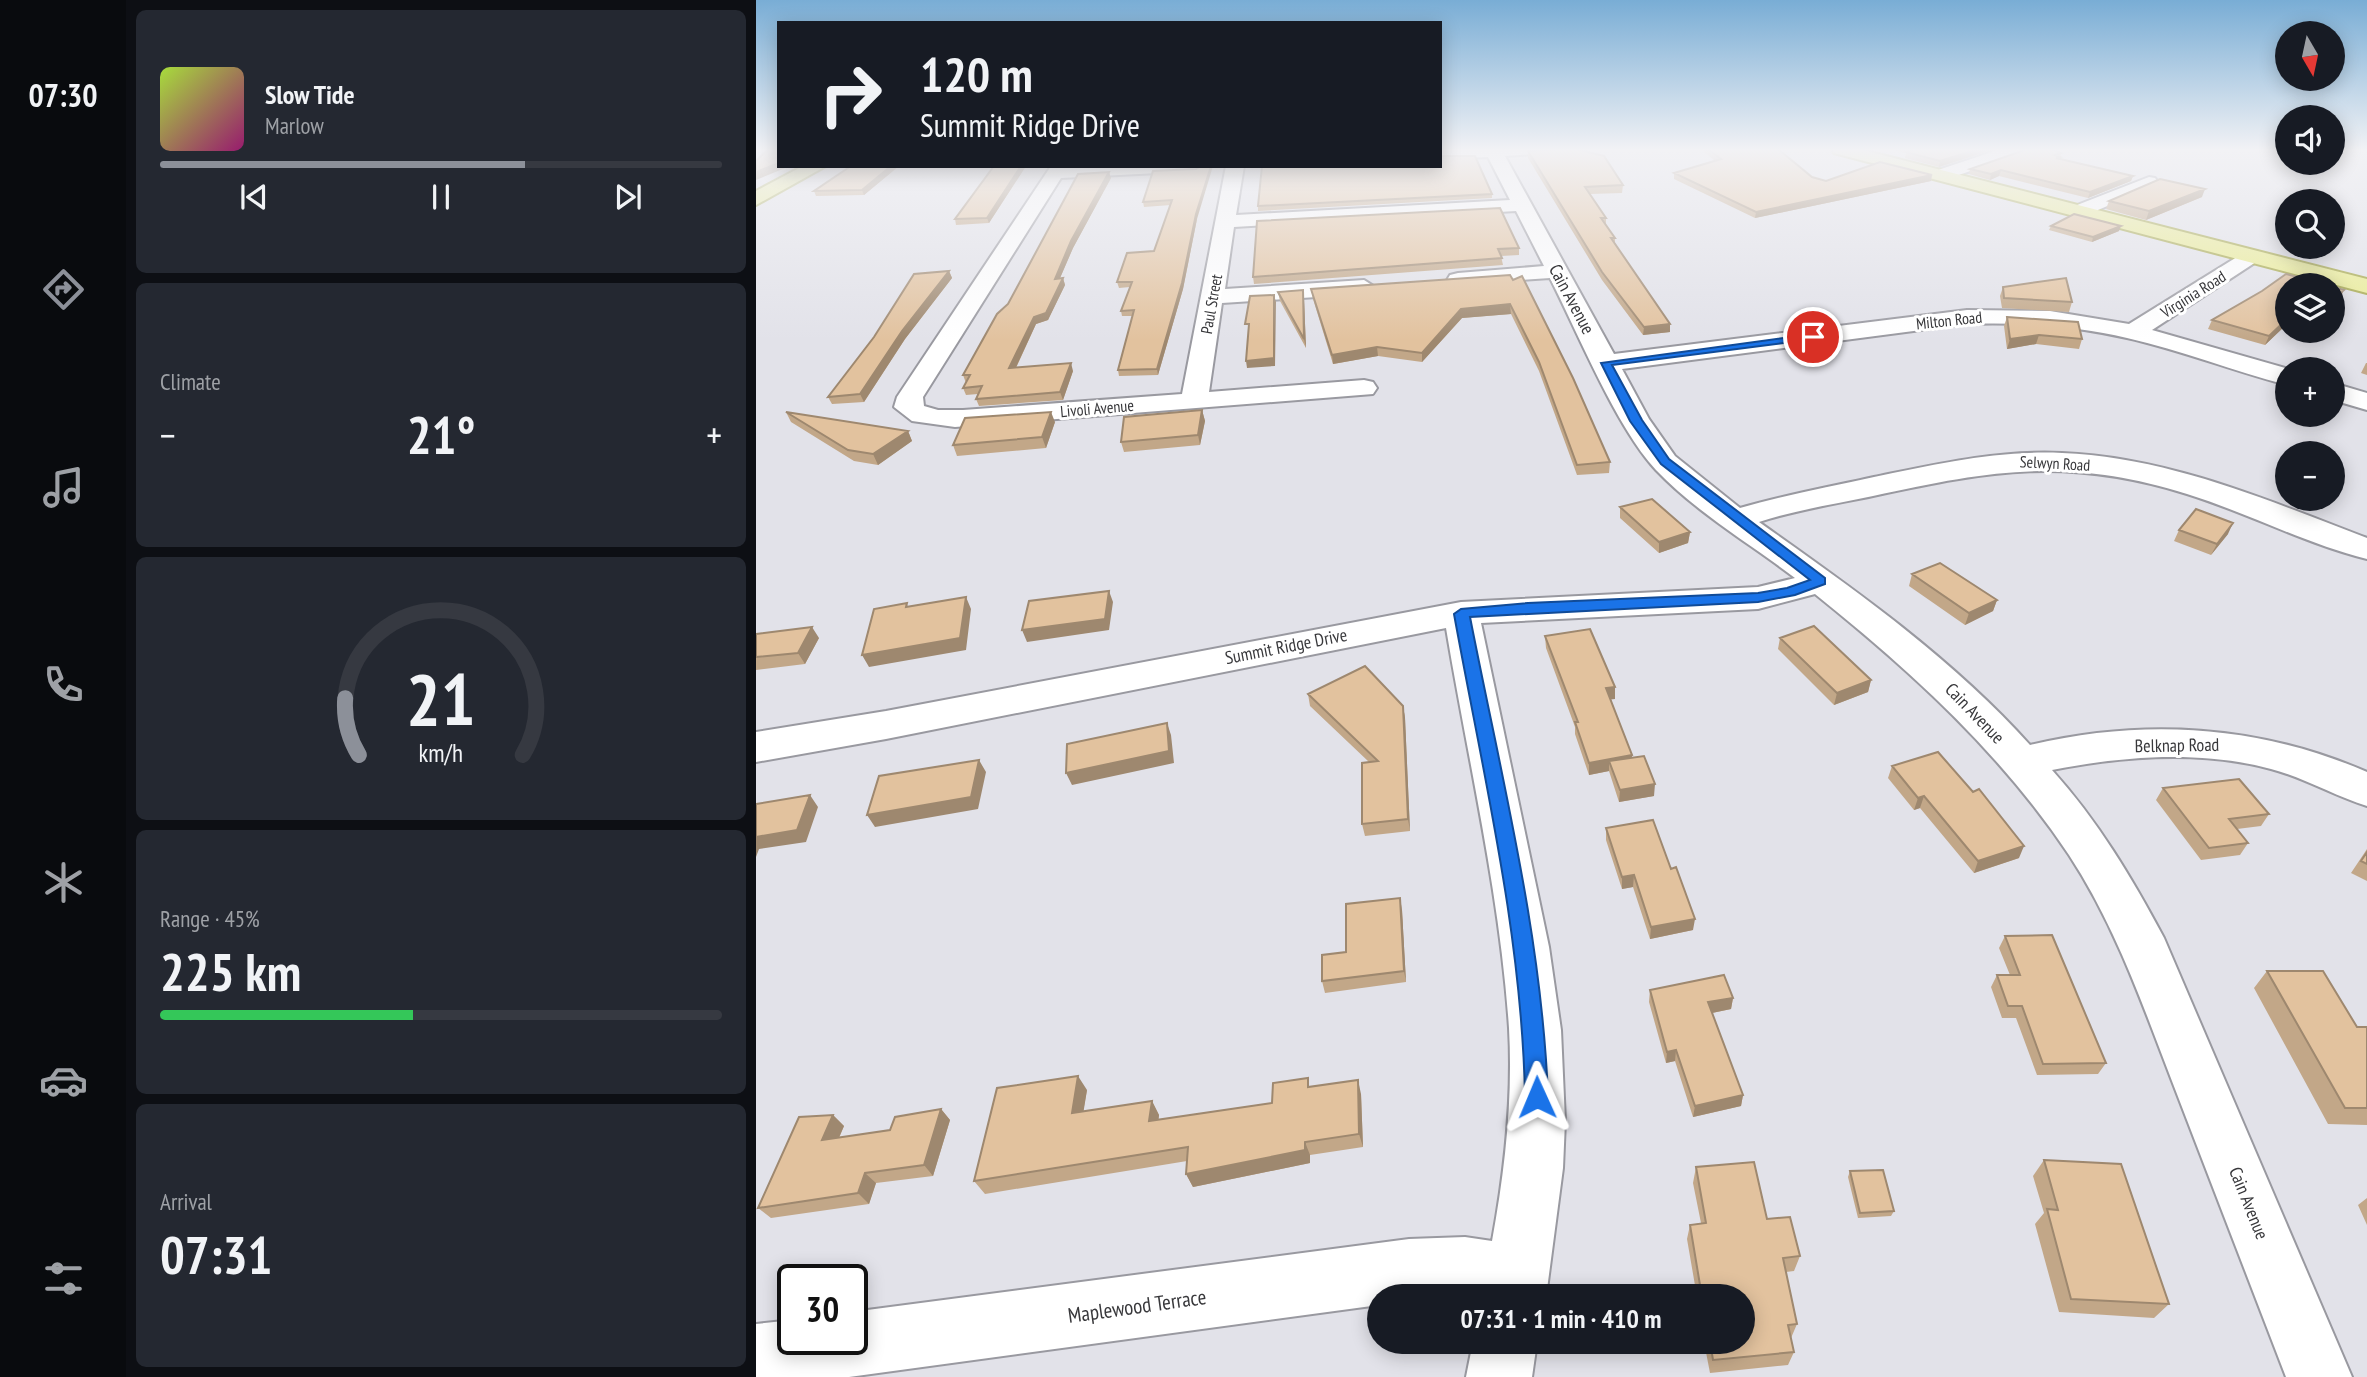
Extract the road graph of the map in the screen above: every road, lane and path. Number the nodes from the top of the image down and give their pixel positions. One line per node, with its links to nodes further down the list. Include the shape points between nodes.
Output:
1 (1030, 213): 18 (street, Livoli Avenue, via 910,397 908,407 921,415 958,419)
2 (1226, 213): 6 (street, Paul Street)
3 (1377, 213): 6 (street)
4 (1526, 213): 8 (street, Cain Avenue)
5 (2088, 213): 7 (main road)
6 (1224, 222): 12 (street, Paul Street)
7 (2252, 256): 11 (main road); 13 (street, Virginia Road)
8 (1557, 271): 9 (street); 14 (street, Cain Avenue)
9 (1434, 282)
10 (1386, 286): 12 (street)
11 (2367, 286)
12 (1213, 297): 18 (street, Paul Street)
13 (2134, 331): 14 (street, Milton Road, via 2064,318 1982,316); 15 (street, Milton Road)
14 (1606, 363): 20 (street, Cain Avenue, via 1657,452 1675,472)
15 (2275, 373)
16 (1364, 388): 18 (street, Livoli Avenue)
17 (2345, 395): 19 (street)
18 (1194, 400)
19 (2367, 402)
20 (1736, 519): 21 (street, Selwyn Road, via 1974,466 2064,461 2187,483); 22 (street, Cain Avenue)
21 (2367, 549)
22 (1820, 581): 23 (street, Summit Ridge Drive, via 1758,598); 25 (street, Cain Avenue, via 1926,664)
23 (1461, 614): 24 (street, Summit Ridge Drive); 28 (street, via 1525,947 1535,1030 1534,1168)
24 (756, 747)
25 (2022, 762): 26 (street, Belknap Road, via 2144,744 2215,743 2281,756); 32 (street, Cain Avenue, via 2092,850 2135,925)
26 (2367, 790)
27 (1510, 1284): 30 (street, Maplewood Terrace, via 1465,1268 1409,1270)
28 (1516, 1284)
29 (1503, 1354): 31 (street)
30 (756, 1357)
31 (1499, 1377)
32 (2319, 1377)

